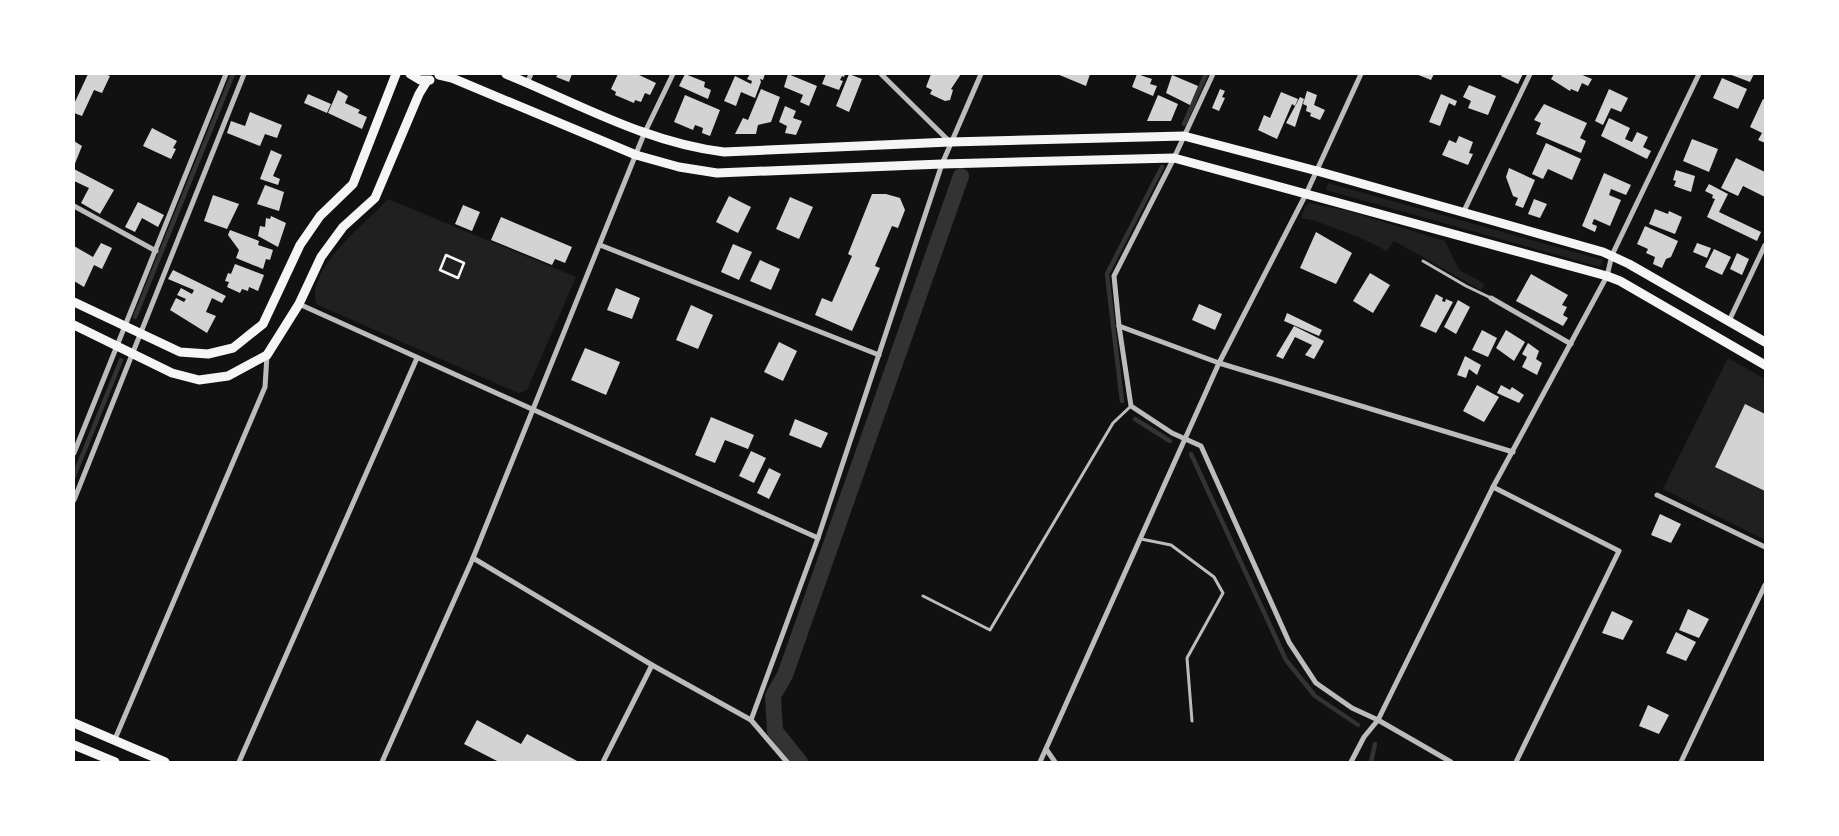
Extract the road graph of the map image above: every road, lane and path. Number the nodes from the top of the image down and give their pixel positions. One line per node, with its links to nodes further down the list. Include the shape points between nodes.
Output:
1 (226, 74): 29 (street)
2 (244, 74): 41 (street)
3 (396, 74): 41 (main road, via 353,184 320,216 300,245 263,324 233,348 208,354 180,352)
4 (439, 74): 15 (main road); 20 (main road)
5 (506, 74): 16 (main road)
6 (531, 74): 16 (street)
7 (673, 74): 17 (street)
8 (881, 74): 19 (street)
9 (980, 74): 19 (street)
10 (1213, 74): 18 (street)
11 (1362, 74): 23 (street)
12 (1530, 74): 26 (street)
13 (1699, 74): 30 (street)
14 (409, 75): 15 (main road)
15 (427, 81): 36 (main road, via 418,94 375,198 342,227 321,257)
16 (528, 83): 17 (main road)
17 (644, 134): 19 (main road, via 724,152); 20 (street)
18 (1184, 136): 19 (main road); 21 (street); 23 (main road)
19 (950, 142): 22 (street)
20 (636, 155): 22 (main road, via 717,174); 27 (street)
21 (1174, 158): 22 (main road); 24 (main road); 39 (street, via 1114,276)
22 (942, 164): 47 (street)
23 (1317, 171): 24 (street); 26 (main road)
24 (1306, 194): 32 (main road); 49 (street)
25 (74, 206): 29 (street)
26 (1463, 213): 30 (main road)
27 (600, 245): 47 (street); 52 (street)
28 (1765, 245): 37 (street)
29 (156, 251): 40 (street)
30 (1612, 255): 32 (street); 37 (main road)
31 (1423, 261): 34 (lane)
32 (1607, 276): 43 (street); 50 (main road)
33 (458, 278): 33 (path, via 464,263 446,256 440,270)
34 (1491, 298): 43 (street)
35 (74, 302): 40 (main road)
36 (299, 304): 46 (main road); 48 (street)
37 (1728, 321): 42 (main road)
38 (74, 326): 44 (main road)
39 (1119, 326): 49 (street); 51 (street)
40 (125, 327): 41 (main road); 44 (street)
41 (138, 334): 45 (street)
42 (1765, 342)
43 (1571, 344): 54 (street)
44 (118, 347): 45 (main road); 55 (street)
45 (133, 354): 46 (main road, via 172,374 199,380 228,376); 58 (street)
46 (267, 355): 71 (street, via 266,387)
47 (879, 355): 59 (street)
48 (417, 358): 52 (street); 76 (street)
49 (1220, 363): 53 (street); 54 (street)
50 (1765, 365)
51 (1132, 406): 53 (street); 65 (lane, via 1113,423 990,630)
52 (532, 410): 59 (street); 62 (street)
53 (1185, 438): 60 (street); 69 (street, via 1201,446 1289,642 1316,683 1352,708)
54 (1513, 452): 56 (street)
55 (74, 453)
56 (1494, 488): 69 (street); 84 (street, via 1619,551)
57 (1657, 495): 61 (street)
58 (74, 500)
59 (818, 538): 67 (street)
60 (1140, 539): 68 (lane, via 1171,545 1214,577 1223,593 1187,658); 73 (street)
61 (1765, 547)
62 (473, 558): 66 (street); 77 (street)
63 (1765, 586): 64 (street)
64 (1763, 595): 85 (street)
65 (923, 596)
66 (652, 665): 67 (street); 78 (street)
67 (751, 720): 79 (street)
68 (1192, 720)
69 (1378, 720): 82 (street, via 1364,737); 83 (street)
70 (74, 723): 71 (main road)
71 (115, 739): 75 (main road)
72 (74, 745): 74 (main road)
73 (1046, 749): 80 (street); 81 (street)
74 (110, 761)
75 (165, 762)
76 (239, 762)
77 (382, 762)
78 (603, 762)
79 (787, 762)
80 (1040, 762)
81 (1055, 762)
82 (1351, 762)
83 (1451, 762)
84 (1516, 762)
85 (1681, 762)

